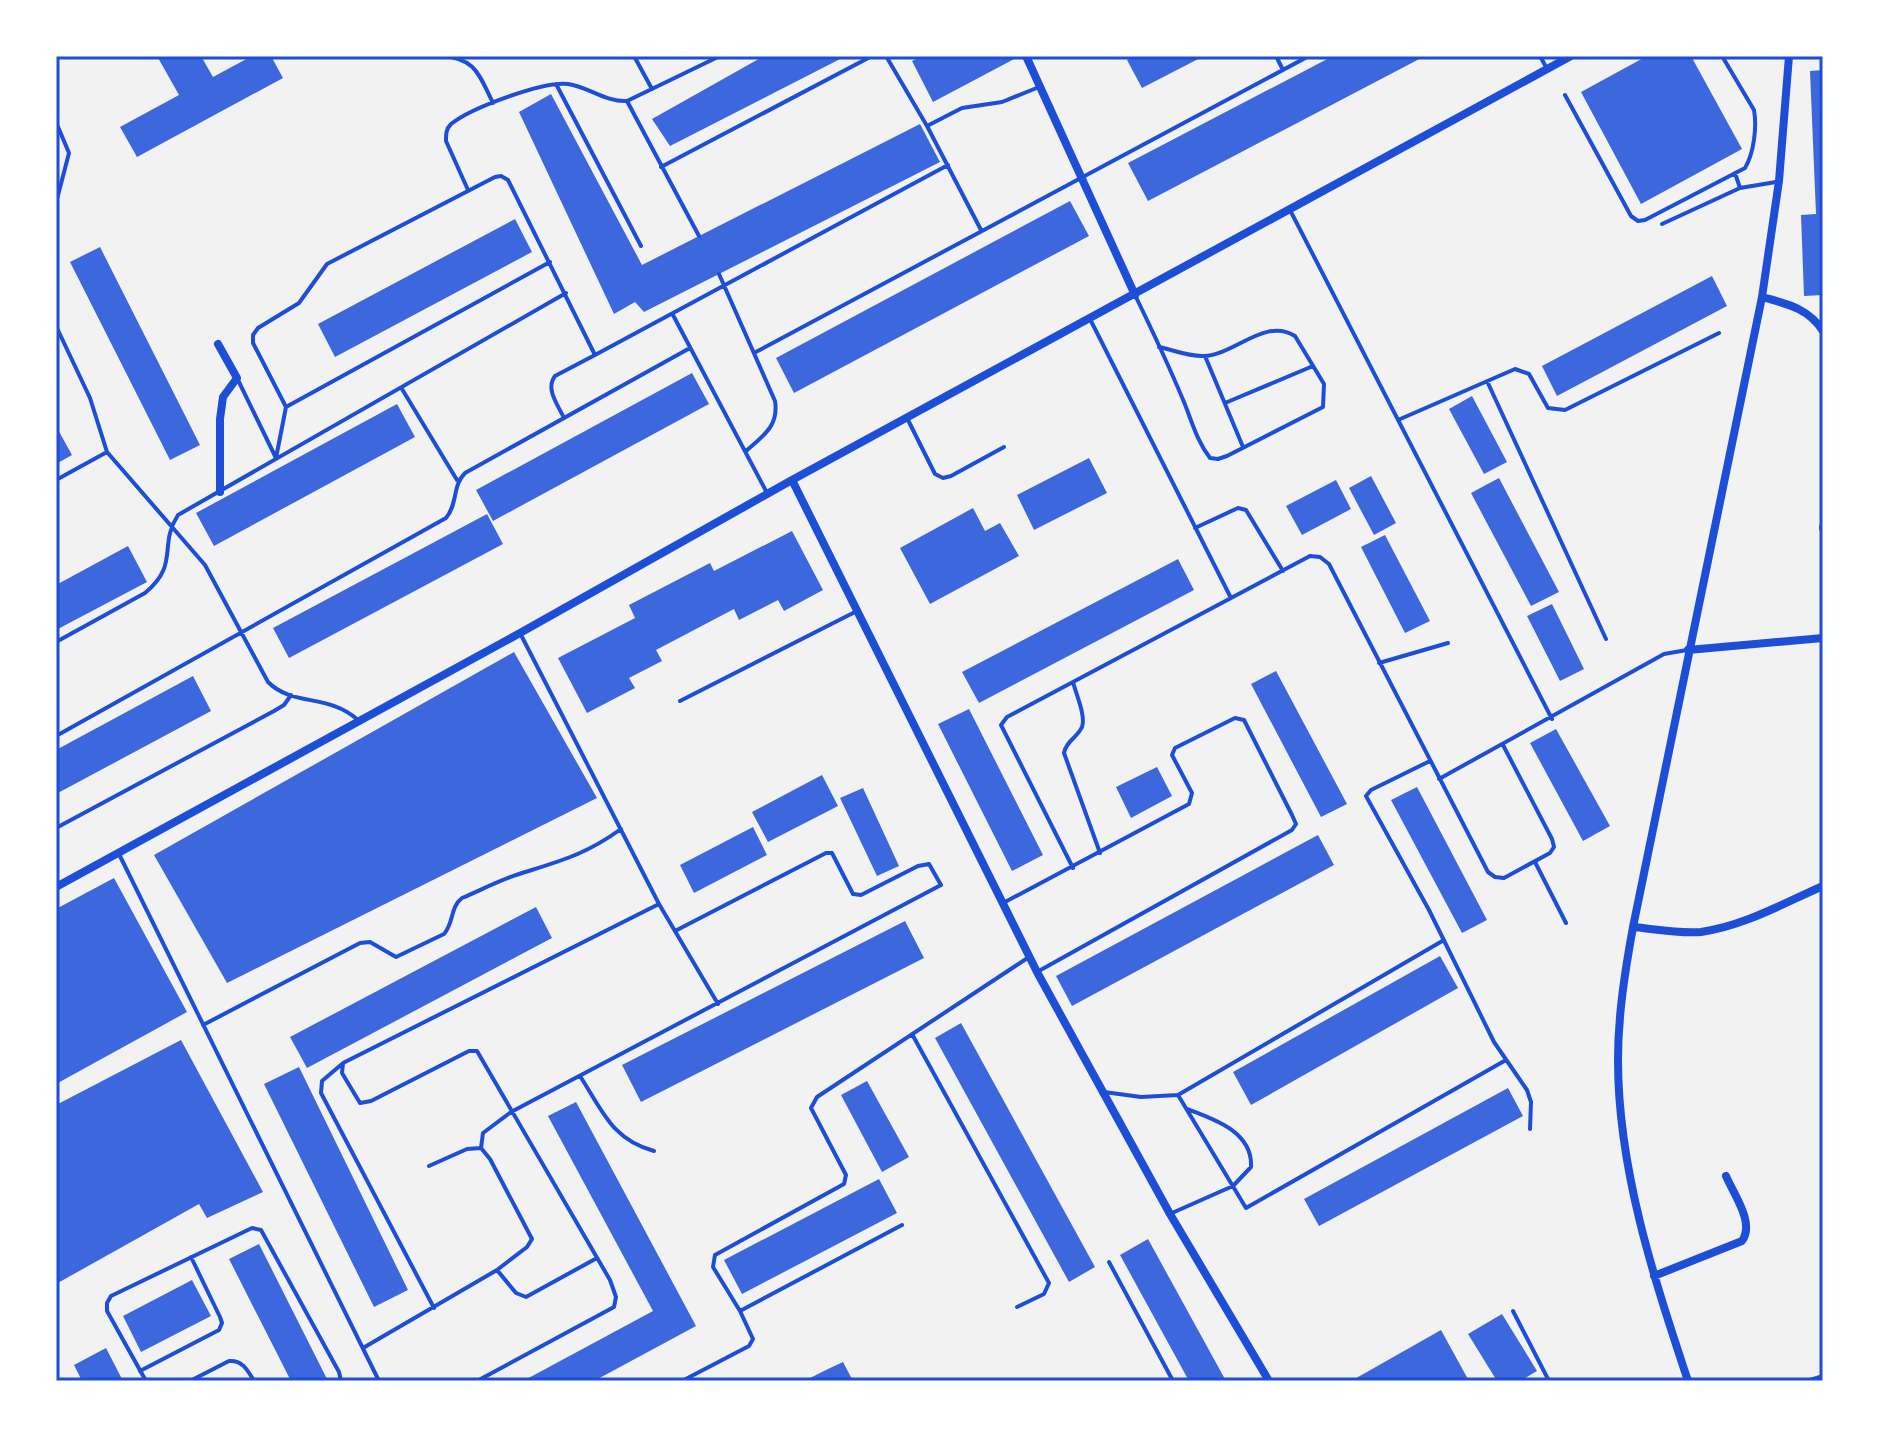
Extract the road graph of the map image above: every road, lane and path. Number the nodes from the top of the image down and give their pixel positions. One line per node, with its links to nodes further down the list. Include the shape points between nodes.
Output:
1 (441, 56): 20 (lane, via 472,65)
2 (634, 56): 17 (lane)
3 (720, 56): 17 (lane)
4 (872, 56): 24 (lane)
5 (886, 56): 22 (lane)
6 (1026, 56): 16 (street)
7 (1276, 56): 14 (lane)
8 (1309, 56): 14 (lane)
9 (1540, 56): 13 (lane)
10 (1571, 56): 13 (street)
11 (1722, 56): 25 (lane, via 1756,120 1749,161)
12 (1789, 56): 27 (street)
13 (1547, 69): 31 (street)
14 (1283, 70): 26 (lane)
15 (556, 84): 19 (lane); 20 (lane); 35 (lane)
16 (1039, 87): 22 (lane, via 1002,102 962,108); 26 (street)
17 (652, 89): 19 (lane)
18 (1565, 95): 25 (lane, via 1638,221)
19 (627, 101): 24 (lane)
20 (493, 103): 29 (lane, via 445,132)
21 (56, 122): 30 (lane, via 69,153)
22 (927, 126): 23 (lane)
23 (948, 165): 33 (lane); 38 (lane)
24 (661, 167): 34 (lane)
25 (1735, 173): 28 (lane)
26 (1081, 177): 33 (lane); 40 (street)
27 (1779, 181): 28 (lane); 41 (street)
28 (1740, 188): 32 (lane)
29 (468, 190): 36 (lane, via 495,177 508,180); 59 (lane, via 327,264 299,303 258,328 253,343)
30 (56, 203)
31 (1290, 210): 40 (street); 62 (lane)
32 (1662, 224)
33 (981, 230): 51 (lane)
34 (699, 236)
35 (641, 246)
36 (550, 262): 39 (lane); 59 (lane)
37 (719, 274): 38 (lane)
38 (726, 287): 42 (lane); 51 (lane)
39 (566, 293): 52 (lane); 57 (lane)
40 (1135, 295): 43 (street); 49 (lane)
41 (1762, 297): 45 (street, via 1796,306); 84 (street)
42 (673, 315): 50 (lane); 52 (lane)
43 (1090, 319): 61 (street); 74 (lane)
44 (56, 326): 46 (lane)
45 (1823, 331)
46 (58, 333): 66 (lane, via 90,398)
47 (1719, 333): 56 (lane, via 1565,410 1548,408 1523,370)
48 (218, 344): 55 (street)
49 (1159, 347): 53 (lane); 64 (lane, via 1210,458)
50 (690, 348): 60 (lane); 65 (lane)
51 (754, 353): 65 (lane, via 777,411 773,427)
52 (595, 355): 60 (lane, via 551,382)
53 (1205, 356): 54 (lane, via 1280,329 1295,336); 58 (lane)
54 (1313, 366): 58 (lane); 64 (lane, via 1324,384 1323,407)
55 (237, 378): 67 (lane); 71 (street, via 223,397)
56 (1487, 381): 62 (lane); 81 (lane)
57 (402, 389): 67 (lane); 69 (lane)
58 (1225, 403): 64 (lane)
59 (286, 407): 67 (lane)
60 (564, 418): 69 (lane)
61 (907, 418): 63 (lane, via 935,474 943,478); 70 (street)
62 (1398, 420): 89 (lane)
63 (1004, 447)
64 (1243, 447)
65 (746, 451): 72 (lane)
66 (107, 452): 68 (lane); 73 (lane)
67 (276, 458): 71 (lane)
68 (56, 480)
69 (457, 480): 78 (lane, via 453,510 446,518)
70 (792, 480): 72 (street); 77 (street)
71 (220, 492): 73 (lane, via 178,515)
72 (767, 493): 79 (street)
73 (172, 526): 78 (lane, via 205,565); 82 (lane, via 165,572 158,583)
74 (1195, 528): 75 (lane, via 1238,508 1246,510); 76 (lane)
75 (1283, 571): 76 (lane); 85 (lane, via 1310,556 1329,564)
76 (1231, 598): 86 (lane)
77 (857, 611): 88 (lane); 103 (street)
78 (242, 632): 87 (lane, via 268,682); 91 (lane)
79 (520, 633): 90 (street); 96 (lane)
80 (1823, 638): 84 (street)
81 (1606, 639)
82 (56, 642)
83 (1448, 643): 85 (lane)
84 (1688, 650): 89 (lane, via 1664,654); 106 (street)
85 (1379, 663): 93 (lane)
86 (1073, 682): 97 (lane, via 1083,720 1064,753); 100 (lane, via 1001,725)
87 (291, 695): 90 (lane, via 336,705); 95 (lane, via 274,711)
88 (680, 701)
89 (1552, 719): 92 (lane)
90 (360, 722): 98 (street)
91 (56, 736)
92 (1503, 745): 94 (lane); 99 (lane, via 1552,839 1550,853)
93 (1430, 761): 94 (lane); 108 (lane, via 1366,796)
94 (1439, 779): 99 (lane, via 1488,872 1504,878)
95 (56, 828)
96 (621, 829): 104 (lane); 112 (lane, via 573,857 462,898 455,903 444,934 396,957 370,942 360,943)
97 (1100, 853): 100 (lane); 110 (lane, via 1189,804 1192,793 1172,755 1175,748 1235,718 1244,720 1296,824)
98 (119, 854): 102 (street); 112 (lane)
99 (1535, 862): 105 (lane)
100 (1073, 868): 103 (lane)
101 (1823, 886): 106 (street, via 1725,927 1684,933)
102 (56, 887)
103 (1002, 903): 109 (street)
104 (659, 904): 107 (lane); 115 (lane)
105 (1566, 923)
106 (1633, 927): 133 (street, via 1619,1026 1619,1089)
107 (675, 931): 111 (lane); 111 (lane, via 826,853 832,853 853,894 861,895 929,864 941,885)
108 (1444, 940): 114 (lane); 118 (lane)
109 (1029, 957): 110 (street); 113 (lane)
110 (1037, 972): 117 (street)
111 (718, 1004): 116 (lane)
112 (203, 1025): 138 (lane)
113 (912, 1034): 134 (lane, via 1049,1283 1044,1294); 136 (lane, via 817,1097 811,1108 846,1175 844,1184 715,1255 713,1267)
114 (1506, 1060): 121 (lane, via 1527,1090); 126 (lane, via 1246,1208)
115 (343, 1063): 120 (lane, via 342,1073 360,1103 477,1051); 135 (lane, via 322,1081 321,1093)
116 (580, 1076): 120 (lane); 123 (lane, via 615,1131)
117 (1102, 1091): 118 (lane); 127 (street)
118 (1178, 1095): 119 (lane)
119 (1186, 1108): 126 (lane); 126 (lane, via 1217,1120 1244,1139 1251,1167)
120 (511, 1112): 122 (lane, via 483,1133); 130 (lane)
121 (1530, 1129)
122 (481, 1148): 124 (lane); 132 (lane, via 532,1239)
123 (654, 1151)
124 (429, 1166)
125 (1726, 1176): 133 (street, via 1747,1224 1742,1241)
126 (1233, 1186): 127 (lane)
127 (1170, 1214): 149 (street)
128 (902, 1225): 136 (lane)
129 (191, 1256): 139 (lane, via 222,1323 219,1330); 139 (lane, via 111,1296 107,1303); 144 (lane, via 240,1231 261,1230)
130 (597, 1258): 132 (lane, via 526,1297); 146 (lane, via 616,1297 614,1307)
131 (1109, 1262): 148 (lane)
132 (497, 1270): 135 (lane)
133 (1654, 1276): 151 (street)
134 (1017, 1307)
135 (434, 1308): 138 (lane)
136 (740, 1311): 147 (lane, via 753,1339 749,1346)
137 (1513, 1311): 150 (lane)
138 (363, 1348): 145 (lane)
139 (140, 1371): 141 (lane)
140 (1823, 1378): 152 (street)
141 (146, 1381)
142 (190, 1381): 143 (lane, via 236,1360)
143 (254, 1381)
144 (341, 1381)
145 (379, 1381)
146 (477, 1381)
147 (682, 1381)
148 (1173, 1381)
149 (1269, 1381)
150 (1549, 1381)
151 (1688, 1381)
152 (1813, 1381)

